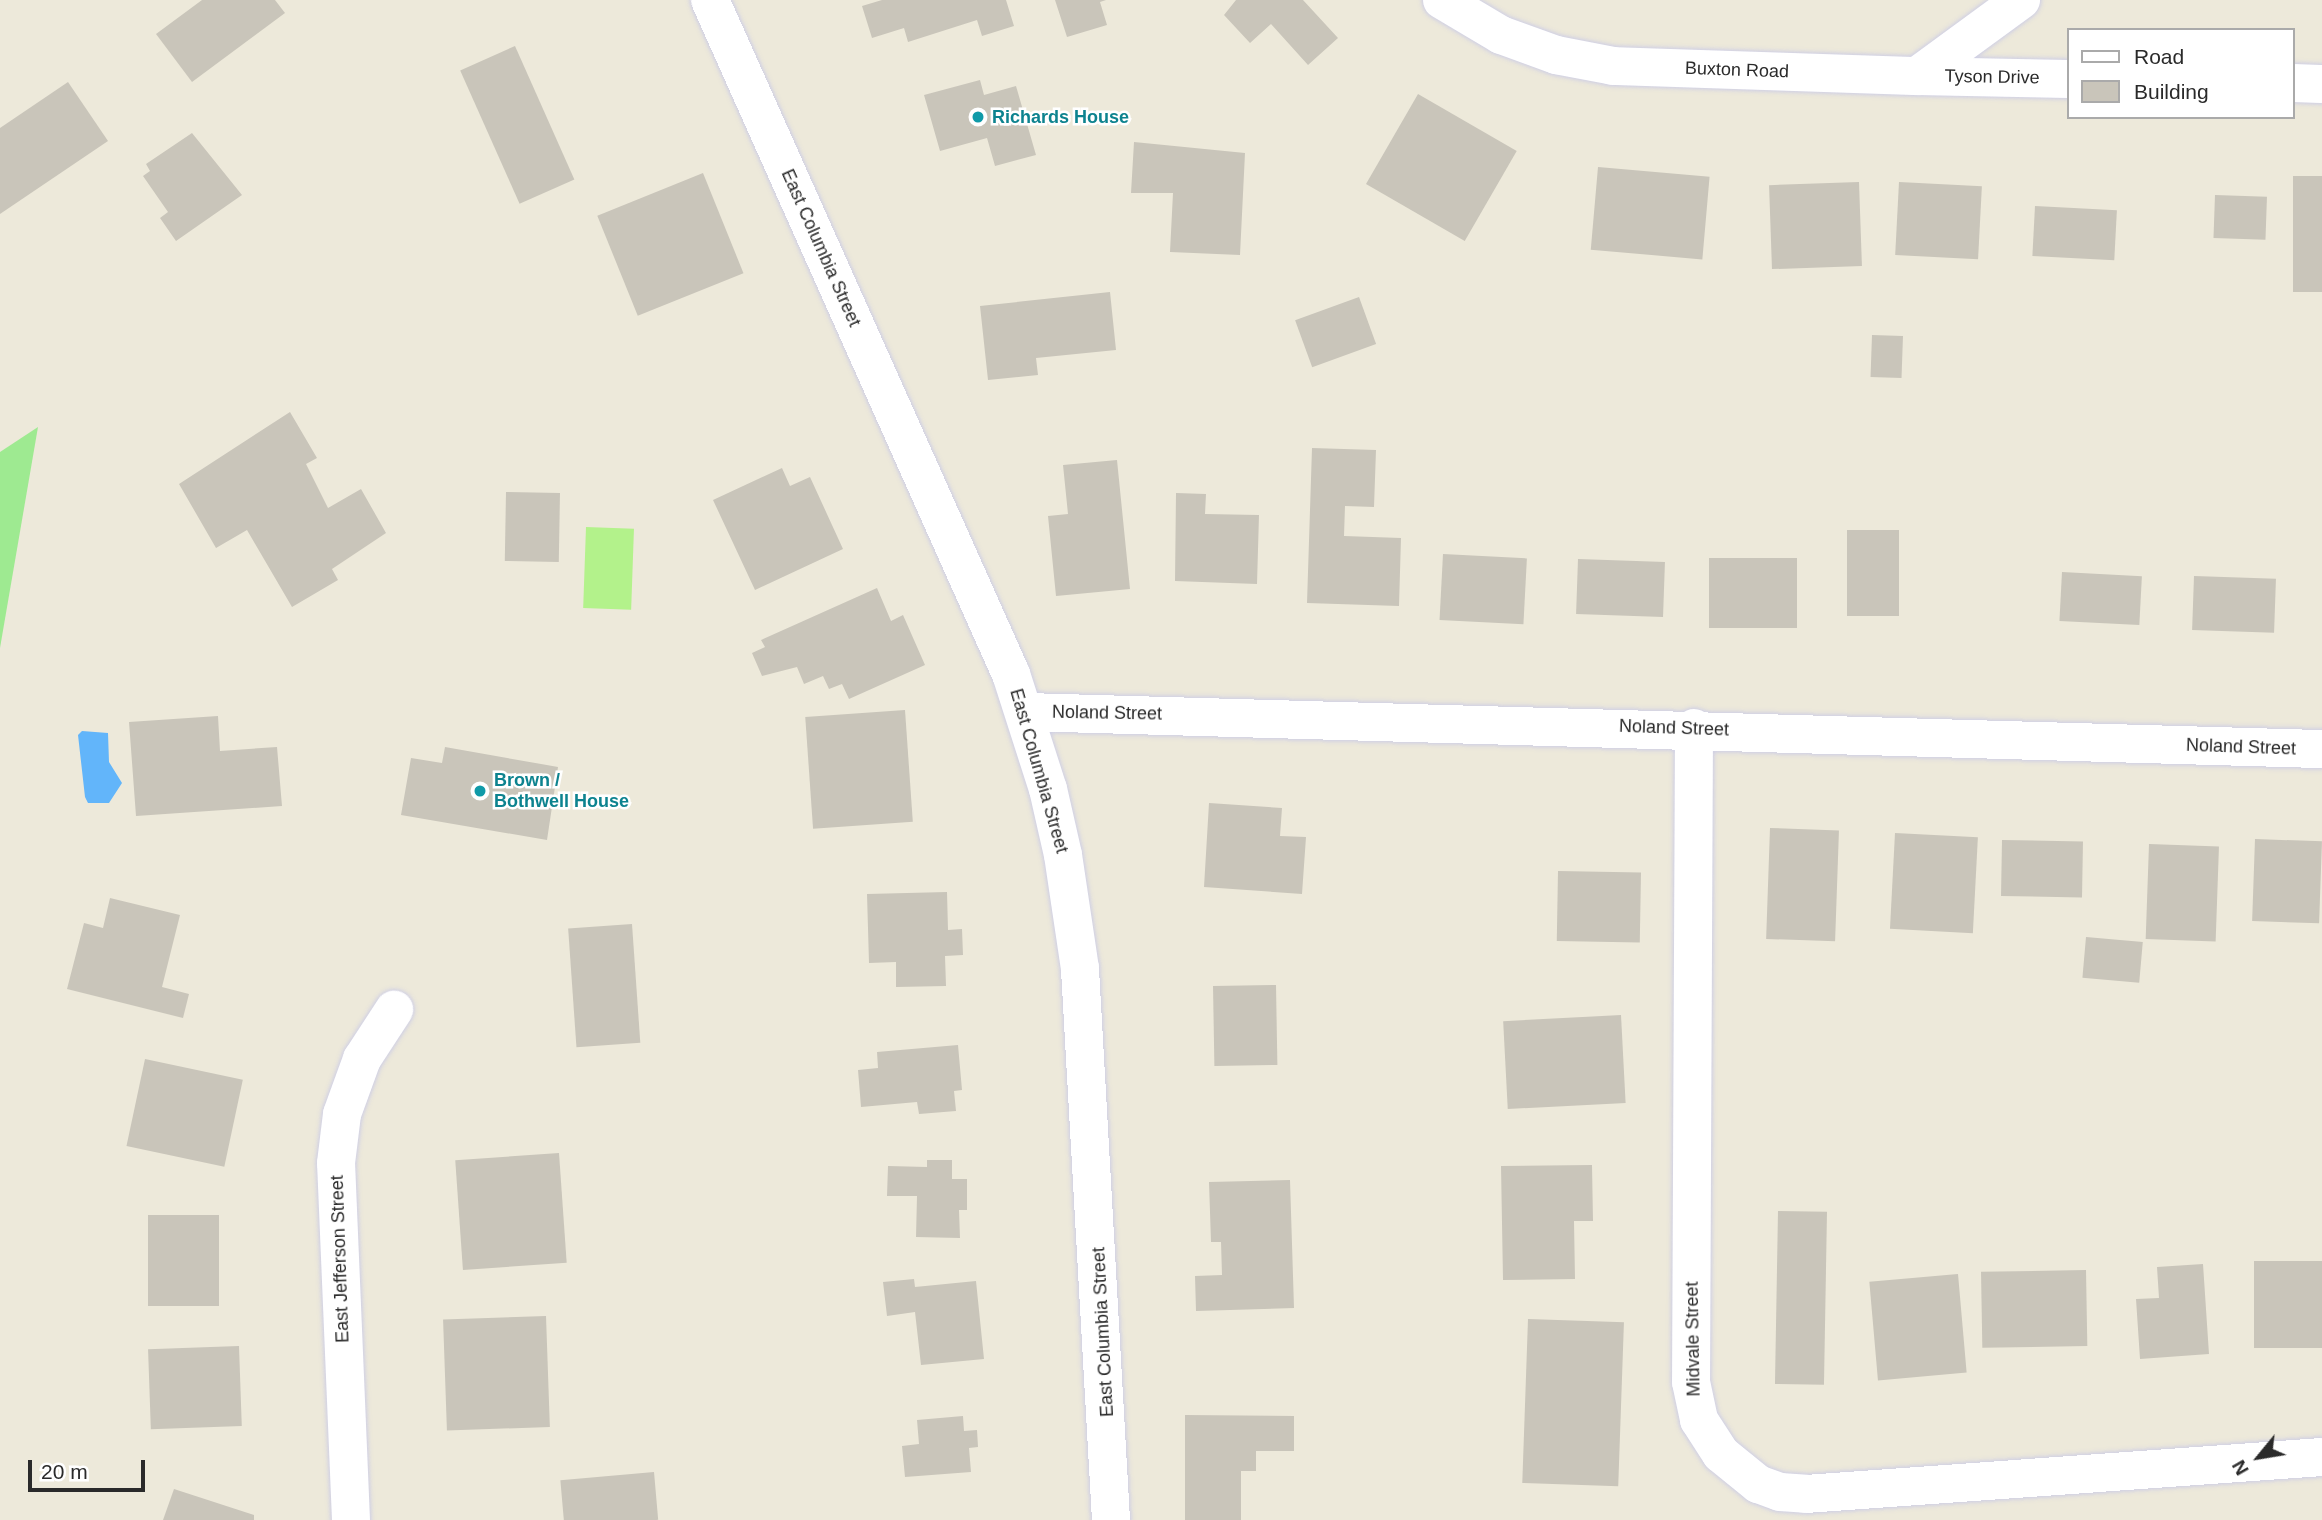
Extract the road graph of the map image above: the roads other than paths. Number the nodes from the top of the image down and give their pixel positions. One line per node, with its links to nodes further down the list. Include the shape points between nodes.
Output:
1 (709, 0): 8 (street, East Columbia Street)
2 (1442, 0): 4 (street, Buxton Road, via 1501,35 1556,55 1613,66)
3 (2021, 0): 4 (street)
4 (1917, 76): 5 (street, Tyson Drive)
5 (2066, 79)
6 (2294, 83): 7 (street)
7 (2322, 84)
8 (1026, 712): 9 (street, Noland Street); 14 (street, East Columbia Street, via 1063,855 1080,969)
9 (1695, 729): 10 (street, Noland Street); 12 (street, Midvale Street, via 1691,1382 1699,1419 1721,1454 1758,1484 1806,1494)
10 (2322, 750)
11 (394, 1010): 13 (street, East Jefferson Street, via 362,1059 342,1114 336,1163)
12 (2322, 1458)
13 (351, 1520)
14 (1111, 1520)

